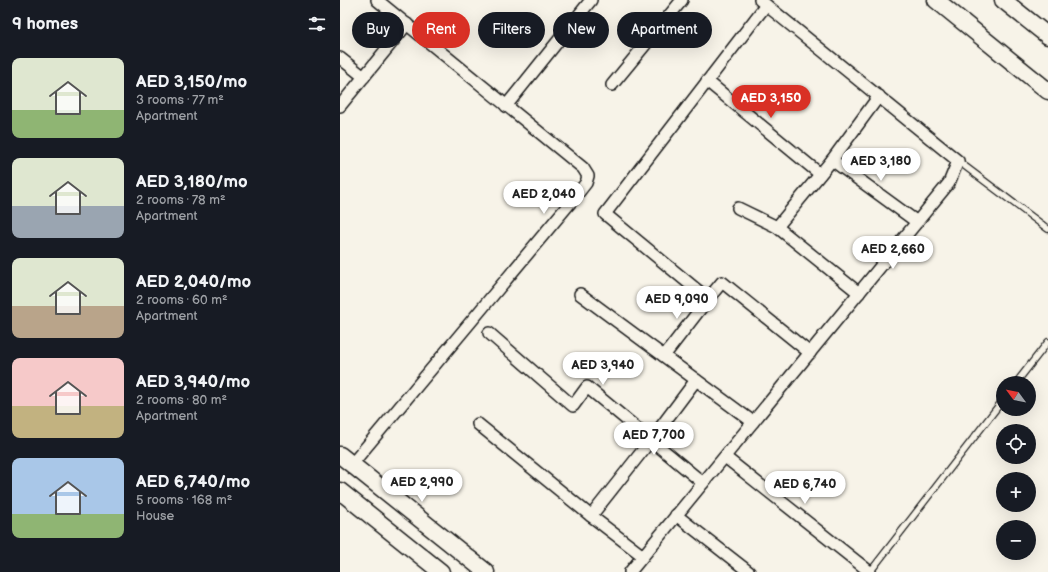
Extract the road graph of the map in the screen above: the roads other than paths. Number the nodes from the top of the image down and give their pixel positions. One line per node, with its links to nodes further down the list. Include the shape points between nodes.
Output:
1 (377, 0): 7 (street)
2 (591, 0): 18 (street)
3 (682, 0): 14 (street)
4 (936, 0): 9 (street)
5 (1003, 0): 8 (street)
6 (763, 2): 13 (street); 16 (street)
7 (407, 24): 11 (street); 18 (street)
8 (1048, 36)
9 (1007, 57): 12 (street); 15 (street)
10 (340, 58): 11 (street)
11 (364, 77): 17 (street)
12 (1048, 80)
13 (707, 81): 21 (street); 28 (street, via 605,214)
14 (612, 85)
15 (1048, 91)
16 (879, 96): 19 (street); 20 (street)
17 (340, 106)
18 (506, 106): 40 (street, via 583,168 588,176 586,183)
19 (832, 160): 21 (street); 23 (street)
20 (958, 161): 23 (street, via 949,183); 25 (lane)
21 (820, 174): 24 (street)
22 (738, 208): 24 (street)
23 (917, 222): 26 (street)
24 (777, 227): 26 (street)
25 (1048, 229)
26 (859, 293): 31 (street)
27 (580, 294): 32 (street)
28 (708, 299): 31 (street, via 722,282); 32 (street)
29 (489, 334): 38 (street, via 573,406 587,387)
30 (1048, 342): 33 (lane)
31 (810, 353): 36 (street)
32 (664, 356): 34 (street)
33 (1021, 376)
34 (696, 380): 36 (street); 38 (street)
35 (996, 409): 50 (lane)
36 (753, 422): 39 (street)
37 (478, 424): 44 (street)
38 (651, 440): 41 (street); 44 (street)
39 (725, 456): 41 (street); 50 (street)
40 (346, 460): 47 (street)
41 (703, 483): 43 (street)
42 (340, 491): 46 (street)
43 (676, 515): 45 (street); 49 (street)
44 (591, 516): 45 (street)
45 (643, 556): 48 (street)
46 (441, 572)
47 (486, 572)
48 (630, 572)
49 (749, 572)
50 (870, 572)

